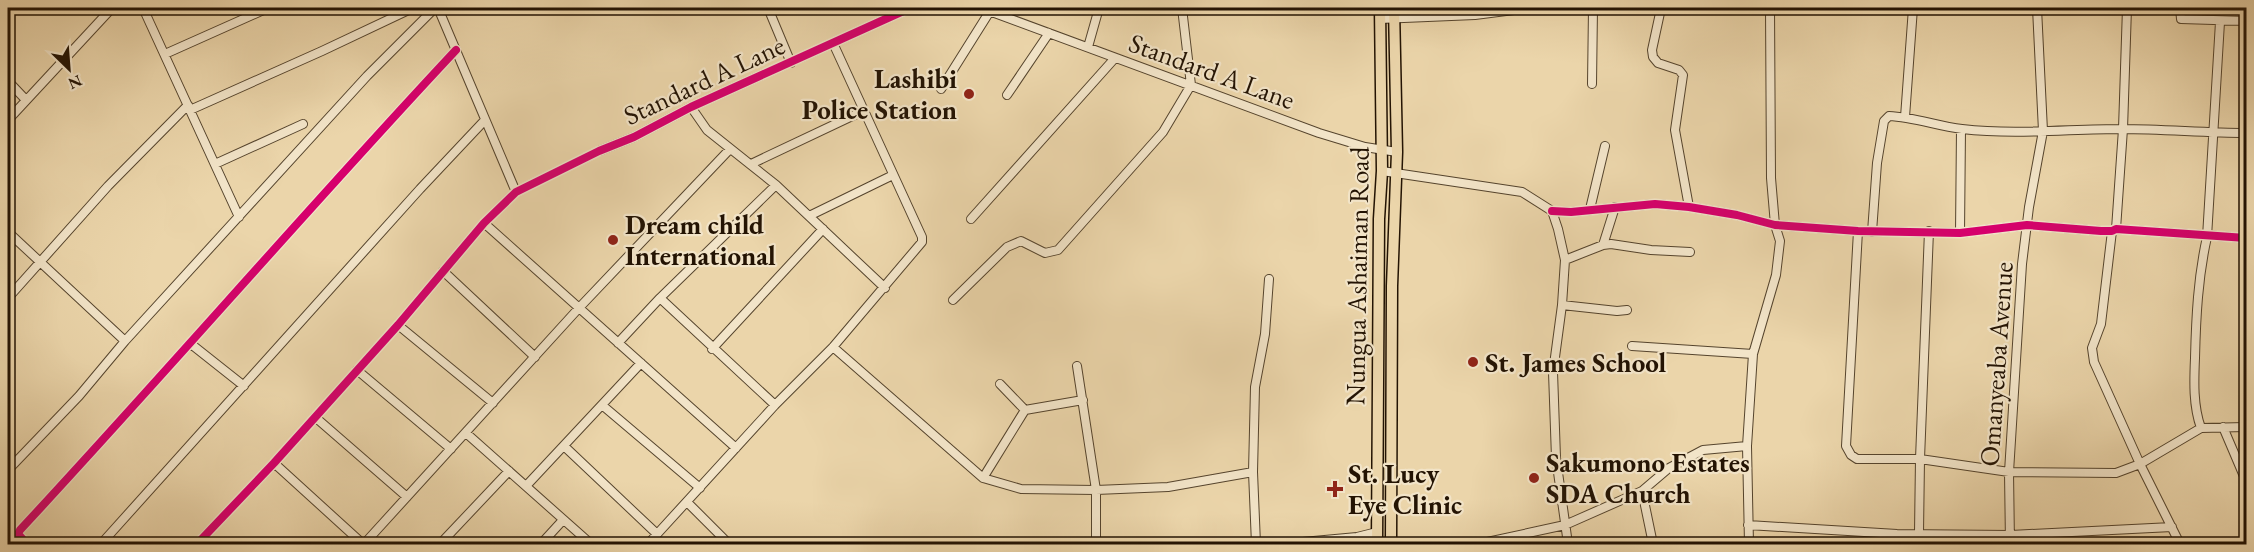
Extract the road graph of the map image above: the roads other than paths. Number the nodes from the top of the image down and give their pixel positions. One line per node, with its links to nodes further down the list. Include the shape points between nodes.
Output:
1 (112, 8): 37 (street)
2 (144, 8): 29 (street)
3 (268, 8): 29 (street)
4 (413, 8): 38 (street)
5 (436, 8): 28 (street); 66 (street, via 367,76)
6 (768, 8): 31 (street)
7 (910, 8): 26 (street, Standard A Lane)
8 (981, 8): 19 (street, Standard A Lane)
9 (1099, 8): 27 (street)
10 (1182, 8): 34 (street)
11 (1529, 8): 20 (street)
12 (1593, 8): 33 (street)
13 (1659, 8): 62 (street, via 1653,57 1683,75 1675,130)
14 (1770, 8): 69 (street)
15 (1913, 8): 41 (street)
16 (2037, 8): 47 (street, Omanyeaba Avenue)
17 (2127, 8): 46 (street)
18 (2180, 8): 24 (street, via 2181,19)
19 (990, 11): 25 (street, Standard A Lane); 35 (street)
20 (1475, 11): 22 (street)
21 (1380, 13): 22 (street); 52 (main road, Nungua Ashaiman Road)
22 (1394, 13): 53 (main road, Nungua Ashaiman Road)
23 (2247, 21): 24 (street)
24 (2220, 22): 48 (street)
25 (1049, 33): 27 (street, Standard A Lane); 36 (street)
26 (833, 43): 31 (street, Standard A Lane); 40 (street)
27 (1088, 47): 30 (street, Standard A Lane)
28 (456, 50): 43 (street); 96 (street)
29 (165, 54): 38 (street)
30 (1115, 58): 34 (street, Standard A Lane); 67 (street)
31 (791, 63): 39 (street, Standard A Lane)
32 (8, 81): 37 (street)
33 (1592, 84)
34 (1191, 85): 52 (street, Standard A Lane, via 1319,133); 89 (street, via 1163,132 1058,250 1045,253 1016,242)
35 (941, 89)
36 (1007, 95)
37 (26, 100): 42 (street)
38 (189, 107): 54 (street); 83 (street, via 108,186)
39 (691, 107): 51 (street, via 706,130); 60 (street, Standard A Lane)
40 (863, 111): 55 (street); 58 (street)
41 (1905, 117): 45 (street); 76 (street, via 1889,116 1884,121)
42 (8, 120)
43 (485, 120): 60 (street); 106 (street)
44 (303, 124): 54 (street)
45 (1961, 129): 47 (street); 77 (street)
46 (2123, 129): 47 (street); 48 (street); 72 (street)
47 (2043, 131): 70 (street, Omanyeaba Avenue)
48 (2213, 133): 49 (street); 78 (street)
49 (2247, 133)
50 (1605, 146): 63 (street)
51 (730, 149): 55 (street); 91 (street)
52 (1382, 151): 53 (street, Standard A Lane); 56 (main road, Nungua Ashaiman Road)
53 (1397, 152): 57 (main road, Nungua Ashaiman Road)
54 (215, 164): 66 (street)
55 (751, 164): 59 (street)
56 (1382, 171): 57 (street); 140 (main road, Nungua Ashaiman Road)
57 (1396, 171): 64 (street, via 1522,192); 160 (main road, Nungua Ashaiman Road)
58 (893, 175): 65 (street); 86 (street, via 922,242)
59 (776, 185): 65 (street); 88 (street)
60 (516, 192): 68 (street, Standard A Lane)
61 (1616, 207): 62 (street); 63 (street); 80 (street)
62 (1689, 207): 69 (street)
63 (1590, 209): 64 (street)
64 (1552, 211): 82 (street)
65 (809, 216): 71 (street)
66 (239, 217): 94 (street)
67 (971, 219)
68 (484, 223): 84 (street, Standard A Lane); 91 (street)
69 (1775, 225): 73 (street); 100 (street, via 1780,241 1776,275)
70 (2027, 225): 72 (street); 77 (street); 127 (street, Omanyeaba Avenue)
71 (823, 229): 86 (street); 99 (street)
72 (2114, 230): 78 (street); 123 (street, via 2101,324 2092,348 2094,362)
73 (1858, 231): 76 (street); 121 (street, via 1846,446 1857,459)
74 (1929, 231): 76 (street); 77 (street); 121 (street)
75 (8, 232): 83 (street)
76 (1872, 232)
77 (1960, 233)
78 (2207, 237): 79 (street); 115 (street, via 2199,271 2195,324 2195,386)
79 (2247, 238)
80 (1603, 245): 81 (street); 82 (street)
81 (1690, 252)
82 (1565, 260): 90 (street)
83 (40, 262): 87 (street); 94 (street)
84 (443, 271): 93 (street, Standard A Lane); 101 (street)
85 (1269, 279): 126 (street, via 1265,334 1255,387)
86 (885, 288): 98 (street)
87 (8, 298)
88 (660, 298): 95 (street); 99 (street)
89 (953, 300)
90 (1562, 305): 92 (street); 137 (street, via 1553,372 1556,458)
91 (579, 309): 95 (street); 101 (street)
92 (1626, 310)
93 (398, 325): 104 (street, Standard A Lane); 108 (street)
94 (125, 341): 124 (street)
95 (618, 343): 102 (street)
96 (191, 344): 106 (street); 146 (street, via 20,530 18,534)
97 (1632, 345): 100 (street)
98 (833, 347): 110 (street); 128 (street)
99 (712, 349): 110 (street)
100 (1753, 354): 118 (street)
101 (535, 357): 108 (street)
102 (641, 363): 109 (street); 119 (street)
103 (1077, 366): 107 (street)
104 (357, 370): 112 (street, Standard A Lane); 120 (street)
105 (1000, 384): 111 (street)
106 (244, 386): 147 (street)
107 (1083, 400): 111 (street); 132 (street)
108 (493, 403): 116 (street)
109 (602, 405): 117 (street); 131 (street)
110 (775, 405): 119 (street)
111 (1025, 410): 128 (street)
112 (315, 417): 122 (street, Standard A Lane); 134 (street)
113 (2223, 427): 114 (street); 115 (street); 129 (street)
114 (2247, 427)
115 (2201, 428): 123 (street)
116 (466, 432): 120 (street); 125 (street)
117 (564, 446): 130 (street); 142 (street)
118 (1748, 446): 133 (street, via 1703,450 1669,468); 138 (street)
119 (736, 448): 131 (street)
120 (450, 449): 134 (street)
121 (1920, 459): 127 (street); 141 (street)
122 (274, 463): 148 (street, Standard A Lane); 149 (street)
123 (2139, 464): 127 (street, via 2116,473); 139 (street)
124 (8, 470)
125 (509, 471): 130 (street); 151 (street)
126 (1253, 472): 132 (street, via 1168,488); 157 (street)
127 (2009, 472): 144 (street, Omanyeaba Avenue)
128 (983, 478): 132 (street, via 1021,489)
129 (2247, 481)
130 (526, 486): 136 (street)
131 (700, 488): 135 (street)
132 (1096, 490): 156 (street)
133 (1642, 491): 137 (street); 163 (street)
134 (407, 497): 145 (street)
135 (687, 502): 142 (street); 155 (street)
136 (563, 520): 152 (street); 153 (street)
137 (1565, 525): 161 (street); 162 (street)
138 (1748, 525): 143 (street); 164 (street)
139 (2172, 527): 144 (street); 167 (street)
140 (1377, 532): 158 (street); 159 (main road, Nungua Ashaiman Road)
141 (1919, 533): 143 (street); 144 (street)
142 (657, 534): 154 (street)
143 (1897, 534): 165 (street)
144 (2011, 535): 166 (street, Omanyeaba Avenue)
145 (371, 537): 149 (street); 150 (street)
146 (27, 544)
147 (101, 544)
148 (197, 544)
149 (364, 544)
150 (380, 544)
151 (441, 544)
152 (541, 544)
153 (591, 544)
154 (648, 544)
155 (729, 544)
156 (1096, 544)
157 (1256, 544)
158 (1281, 544)
159 (1377, 544)
160 (1391, 544)
161 (1484, 544)
162 (1568, 544)
163 (1653, 544)
164 (1749, 544)
165 (1897, 544)
166 (2010, 544)
167 (2180, 544)

